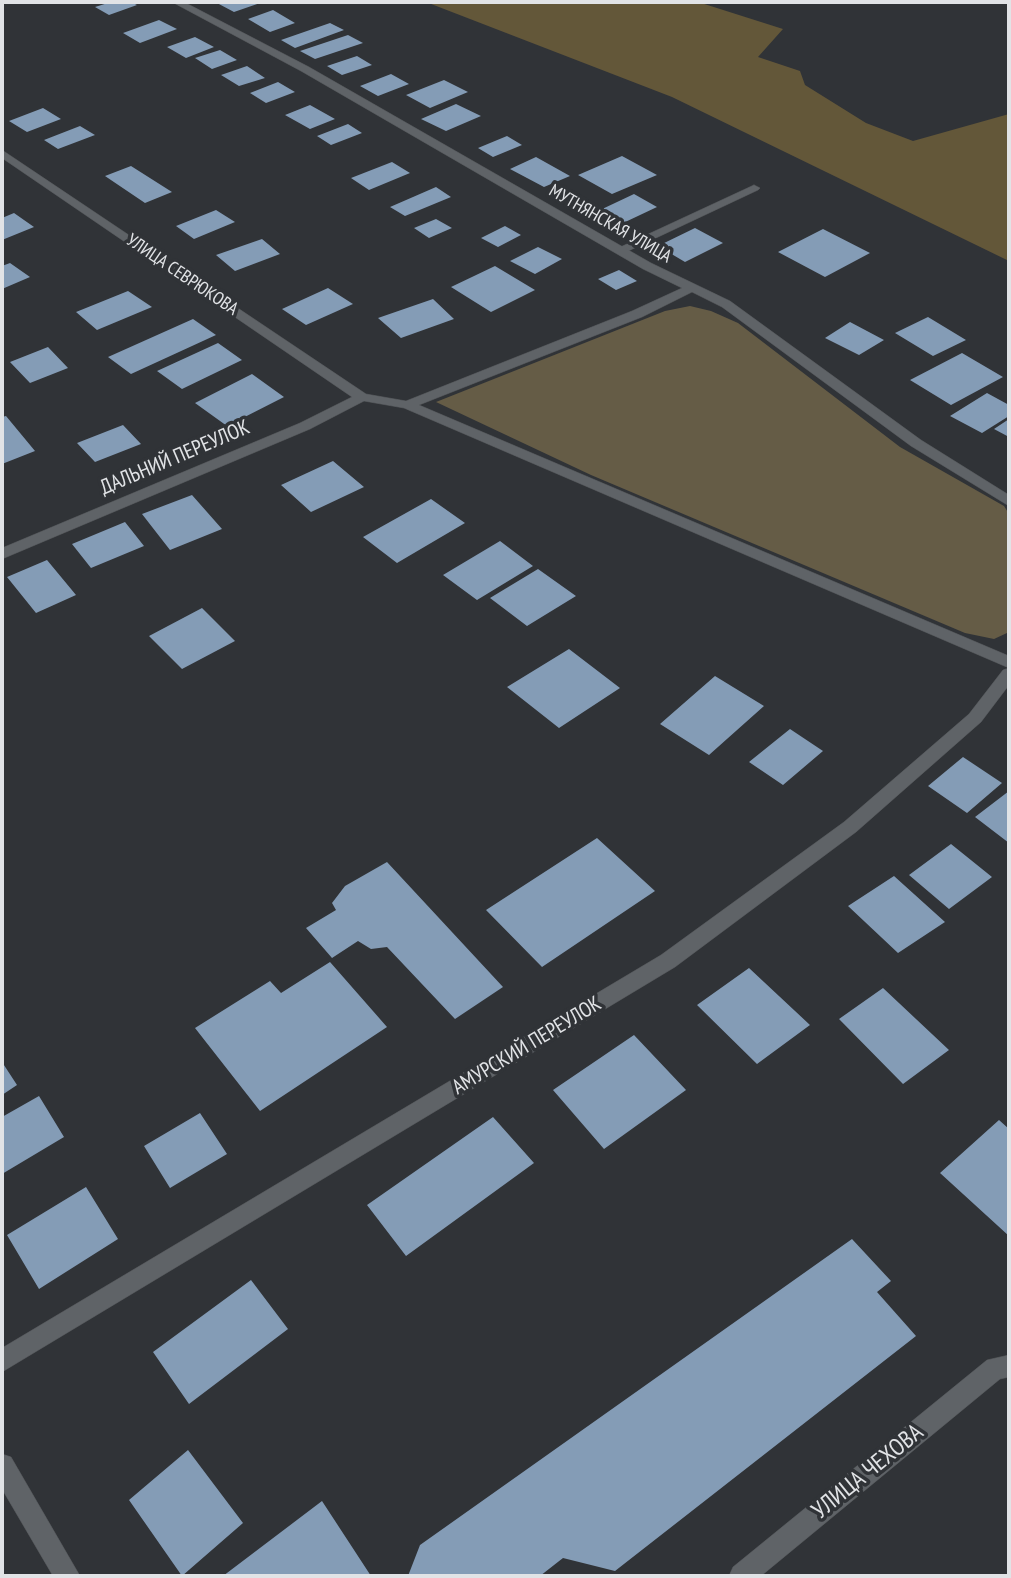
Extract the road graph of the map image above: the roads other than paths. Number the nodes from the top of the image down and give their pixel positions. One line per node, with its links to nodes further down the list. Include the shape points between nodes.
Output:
1 (177, 2): 4 (street, МУТНЯНСКАЯ УЛИЦА, via 305,69)
2 (2, 153): 6 (street, УЛИЦА СЕВРЮКОВА)
3 (754, 188): 4 (street)
4 (620, 250): 5 (street, МУТНЯНСКАЯ УЛИЦА)
5 (690, 289): 7 (street); 8 (street, МУТНЯНСКАЯ УЛИЦА, via 726,304 916,443)
6 (362, 397): 7 (street); 9 (street, ДАЛЬНИЙ ПЕРЕУЛОК, via 305,426)
7 (407, 405): 10 (street)
8 (1009, 501)
9 (2, 554)
10 (1009, 662)
11 (1009, 674): 12 (street, АМУРСКИЙ ПЕРЕУЛОК, via 975,719 850,828 668,961)
12 (2, 1361)
13 (1002, 1367): 16 (street, УЛИЦА ЧЕХОВА)
14 (2, 1466): 15 (street)
15 (67, 1576)
16 (741, 1576)

